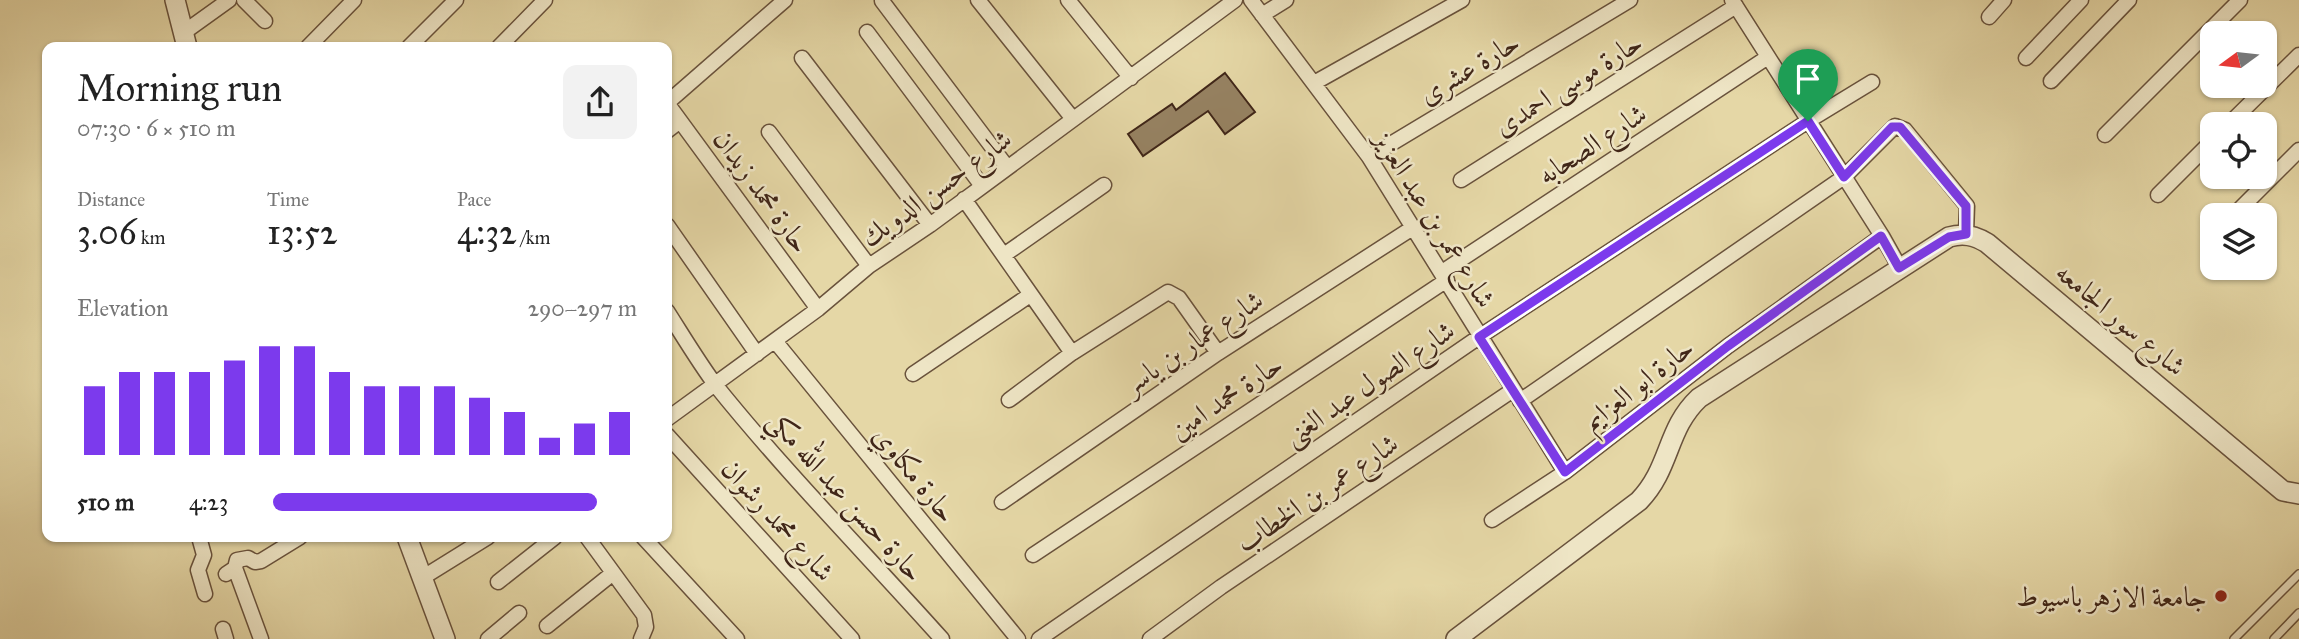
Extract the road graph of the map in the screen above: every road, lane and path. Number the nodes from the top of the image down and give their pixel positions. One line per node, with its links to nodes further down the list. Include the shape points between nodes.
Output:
1 (175, 0): 25 (street)
2 (229, 0): 25 (street)
3 (244, 0): 23 (street)
4 (354, 0): 26 (street)
5 (456, 0): 27 (street)
6 (545, 0): 28 (street)
7 (785, 0): 37 (street)
8 (978, 0): 40 (street)
9 (1068, 0): 33 (street)
10 (1235, 0): 33 (street, شارع حسن الدويك)
11 (1251, 0): 21 (street, شارع عمر بن عبد العزيز)
12 (1286, 0): 21 (street)
13 (1462, 0): 35 (street)
14 (1630, 0): 48 (street, حارة عشرى)
15 (2004, 0): 22 (street)
16 (2081, 0): 32 (street)
17 (2129, 0): 34 (street)
18 (2240, 0): 45 (street)
19 (882, 1): 49 (street)
20 (1734, 3): 30 (street); 51 (street, حارة موسى احمدى)
21 (1262, 15): 35 (street, شارع عمر بن عبد العزيز)
22 (1989, 17)
23 (265, 22)
24 (867, 32): 53 (street)
25 (185, 40)
26 (313, 42)
27 (415, 42)
28 (504, 42)
29 (2299, 55): 39 (street)
30 (1768, 57): 42 (street); 65 (street, شارع الصحابه)
31 (802, 58): 57 (street)
32 (2026, 58)
33 (1131, 78): 40 (street, شارع حسن الدويك)
34 (2052, 81)
35 (1314, 82): 48 (street, شارع عمر بن عبد العزيز)
36 (1872, 82): 42 (street, شارع الصول عبد الغنى)
37 (672, 99)
38 (672, 110): 41 (street, حارة محمد زيدان)
39 (2241, 112)
40 (1073, 119): 49 (street, شارع حسن الدويك)
41 (680, 121): 43 (street); 67 (street, حارة محمد زيدان)
42 (1808, 121): 50 (street); 69 (street, شارع الصول عبد الغنى)
43 (672, 127)
44 (769, 132): 63 (street)
45 (2105, 135)
46 (2299, 150): 56 (street)
47 (2200, 153): 54 (street)
48 (1369, 157): 58 (street, شارع عمر بن عبد العزيز)
49 (1007, 167): 53 (street, شارع حسن الدويك)
50 (1844, 177): 60 (street, شارع عمر بن الخطاب, via 1892,127 1900,127 1966,206); 61 (street); 76 (street, شارع عمر بن الخطاب)
51 (1461, 180)
52 (1104, 185): 62 (street)
53 (982, 186): 55 (street, شارع حسن الدويك)
54 (2158, 195)
55 (964, 199): 57 (street, شارع حسن الدويك); 62 (street)
56 (2246, 203)
57 (930, 225): 63 (street, شارع حسن الدويك)
58 (1414, 227): 65 (street, شارع عمر بن عبد العزيز); 72 (street, شارع عمار بن ياسر)
59 (672, 232): 73 (street)
60 (1966, 234): 64 (street, via 1949,237); 81 (street, شارع سور الجامعه, via 1987,243 2283,491)
61 (1881, 236): 64 (street); 80 (street, حارة ابو العزايم)
62 (1004, 255): 66 (street)
63 (869, 266): 67 (street, شارع حسن الدويك)
64 (1899, 268): 110 (street, via 1699,398 1678,424 1661,472 1639,501)
65 (1444, 276): 69 (street, شارع عمر بن عبد العزيز); 91 (street, حارة محمد امين)
66 (1030, 295): 71 (street); 74 (street)
67 (818, 309): 70 (street, شارع حسن الدويك)
68 (672, 319): 75 (street, حارة حسن عبد الله مكي)
69 (1479, 337): 76 (street, شارع عمر بن عبد العزيز); 108 (street, شارع الصول عبد الغنى)
70 (775, 341): 73 (street, شارع حسن الدويك); 107 (street, حارة مكاوي)
71 (1072, 353): 72 (street, via 1168,292 1179,298); 77 (street)
72 (1218, 353): 82 (street, شارع عمار بن ياسر)
73 (757, 354): 75 (street, شارع حسن الدويك)
74 (913, 374)
75 (715, 384): 78 (street, شارع حسن الدويك); 106 (street, حارة حسن عبد الله مكي)
76 (1516, 395): 80 (street, شارع عمر بن عبد العزيز); 109 (street, شارع عمر بن الخطاب, via 1221,587)
77 (1009, 400)
78 (672, 415)
79 (672, 441): 105 (street, شارع محمد رشوان)
80 (1565, 472): 83 (street, حارة ابو العزايم)
81 (2299, 494)
82 (1002, 502)
83 (1492, 520)
84 (200, 542): 96 (street, via 204,555 198,570)
85 (292, 542): 102 (street, via 261,561 237,560 231,571)
86 (409, 542): 94 (street)
87 (480, 542): 94 (street)
88 (549, 542): 95 (street)
89 (591, 542): 92 (street)
90 (648, 542): 104 (street)
91 (1033, 555)
92 (613, 573): 99 (street); 100 (street, via 644,614)
93 (2299, 574): 111 (lane)
94 (422, 578): 101 (street)
95 (498, 582)
96 (205, 593)
97 (519, 613): 103 (street)
98 (2299, 613): 112 (lane)
99 (547, 626)
100 (643, 633)
101 (443, 638)
102 (261, 639)
103 (488, 639)
104 (737, 639)
105 (852, 639)
106 (942, 639)
107 (1018, 639)
108 (1039, 639)
109 (1150, 639)
110 (1456, 639)
111 (2234, 639)
112 (2273, 639)

